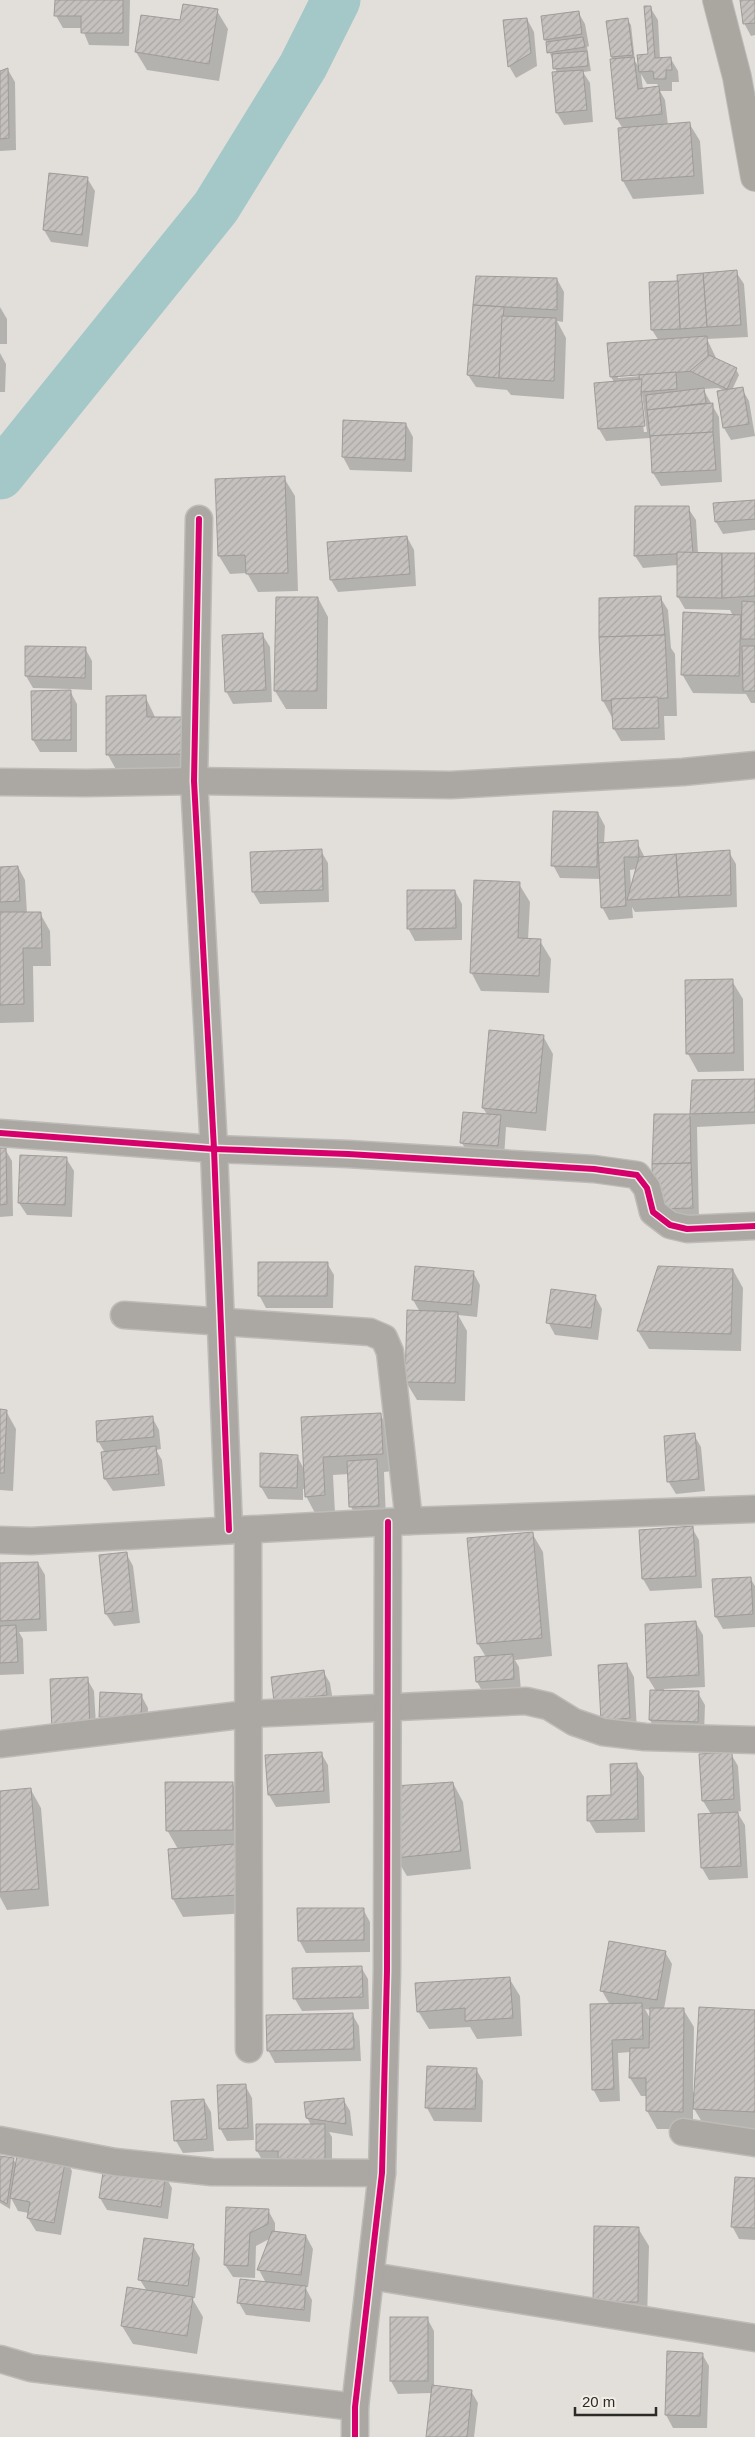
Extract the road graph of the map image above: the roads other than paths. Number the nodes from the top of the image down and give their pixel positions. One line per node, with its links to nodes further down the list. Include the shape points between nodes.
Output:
1 (717, 0): 2 (main road, via 737,77)
2 (755, 177)
3 (199, 520): 5 (street)
4 (755, 764): 5 (street, via 683,772 451,785)
5 (194, 781): 6 (street); 8 (street)
6 (0, 782)
7 (0, 1133): 8 (street)
8 (214, 1149): 9 (street, via 594,1169 637,1175 647,1188 653,1212 670,1225 687,1229); 11 (street)
9 (755, 1226)
10 (124, 1315): 11 (street)
11 (220, 1323): 13 (street, via 370,1332 384,1338 390,1352); 14 (street)
12 (755, 1509): 13 (street)
13 (398, 1522): 14 (street); 16 (street)
14 (239, 1530): 15 (street); 17 (street)
15 (0, 1540)
16 (388, 1708): 17 (street); 18 (street, via 526,1701 548,1706 574,1722 603,1732 645,1737); 24 (street)
17 (248, 1714): 19 (street); 20 (street)
18 (755, 1740)
19 (0, 1744)
20 (249, 2049)
21 (683, 2132): 23 (street)
22 (0, 2140): 24 (street, via 115,2162 212,2172)
23 (755, 2143)
24 (382, 2173): 25 (street)
25 (371, 2276): 26 (street); 28 (street)
26 (755, 2338)
27 (0, 2359): 28 (street, via 31,2368)
28 (355, 2407): 29 (street)
29 (354, 2437)

